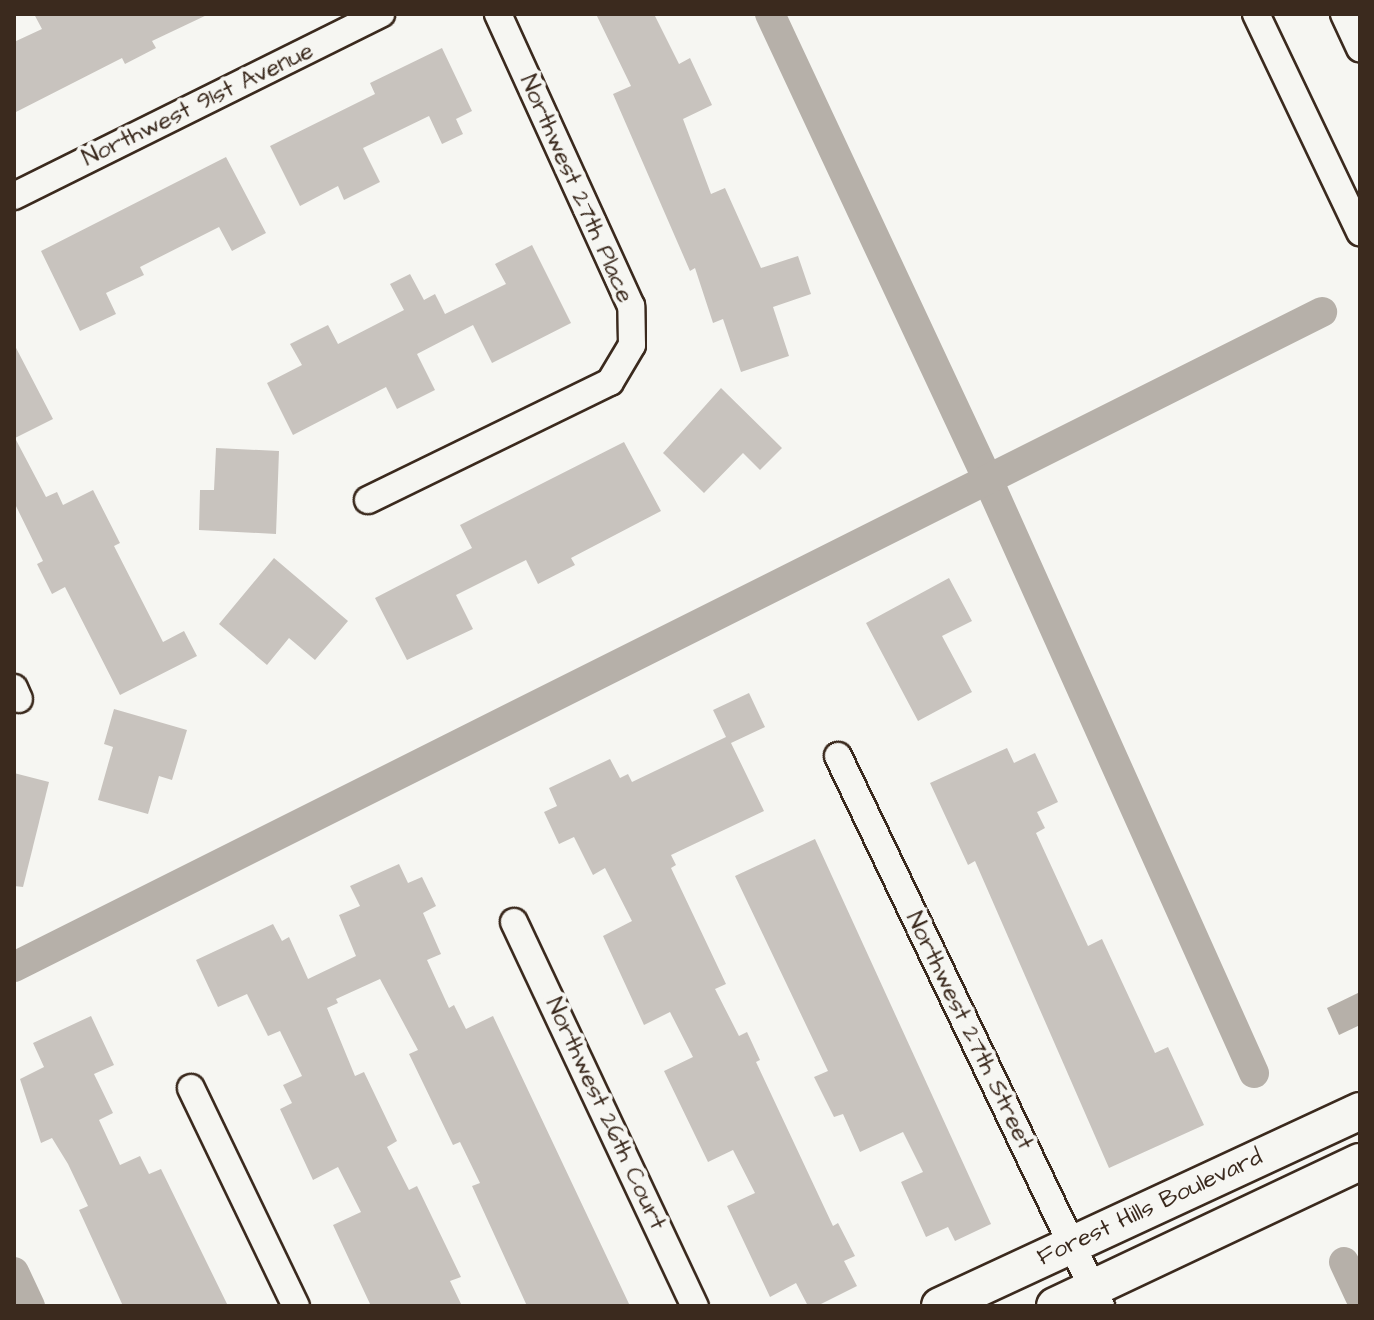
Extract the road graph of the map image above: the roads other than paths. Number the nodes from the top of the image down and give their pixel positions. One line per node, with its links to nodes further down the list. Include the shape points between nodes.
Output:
1 (381, 14): 6 (street, Northwest 91st Avenue)
2 (498, 14): 8 (street, Northwest 27th Place, via 631,306 632,345 610,382)
3 (1256, 14): 7 (street)
4 (1344, 14): 5 (street)
5 (1360, 49)
6 (14, 196)
7 (1360, 232)
8 (368, 500)
9 (838, 756): 14 (street, Northwest 27th Street)
10 (514, 922): 17 (street, Northwest 26th Court)
11 (191, 1088): 16 (street)
12 (1360, 1111): 14 (street, Forest Hills Boulevard)
13 (1360, 1162): 15 (street, Forest Hills Boulevard)
14 (1071, 1245): 15 (street, Northwest 27th Street); 18 (street, Forest Hills Boulevard)
15 (1097, 1297): 19 (street, Forest Hills Boulevard)
16 (296, 1306)
17 (695, 1306)
18 (940, 1306)
19 (1055, 1306)

